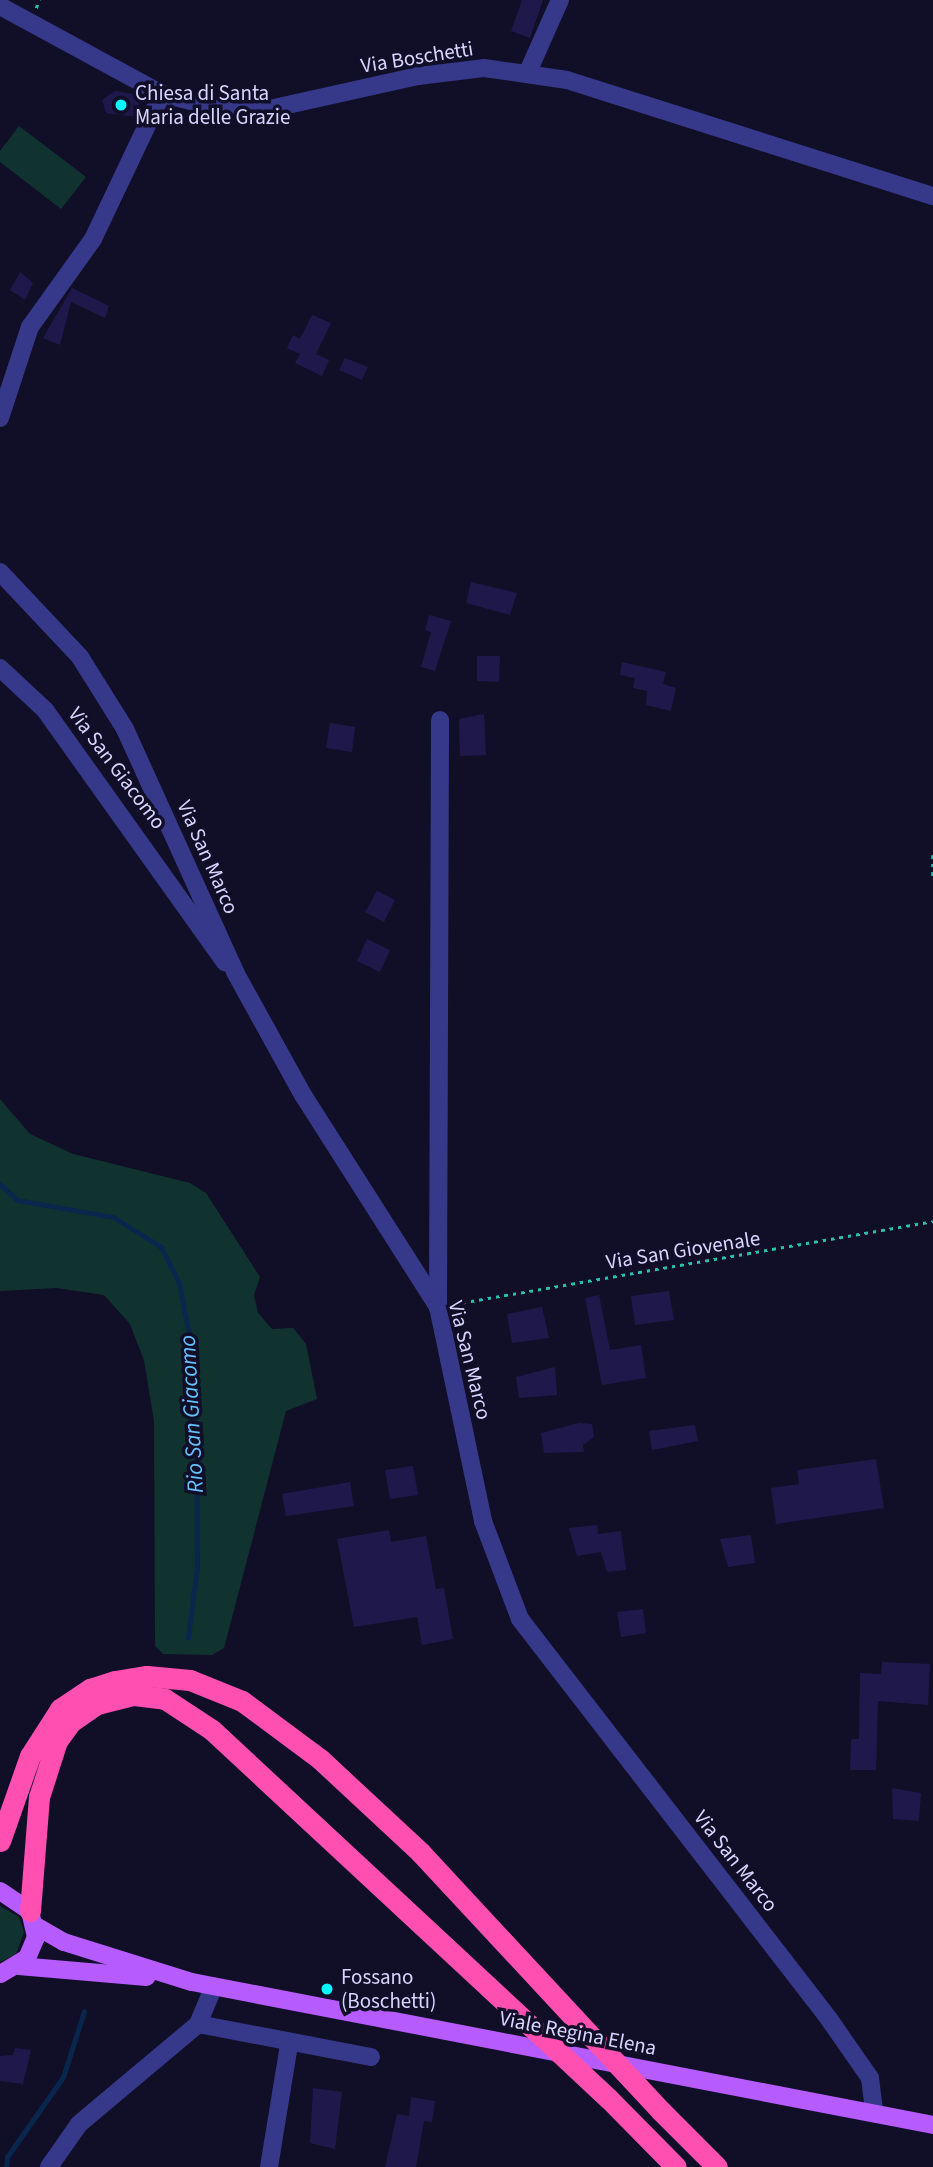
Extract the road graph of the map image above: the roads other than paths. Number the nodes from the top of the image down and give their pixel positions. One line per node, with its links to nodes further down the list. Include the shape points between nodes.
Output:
1 (560, 0): 3 (street)
2 (0, 6): 4 (street, Via Boschetti)
3 (527, 74): 4 (street, Via Boschetti, via 484,68 418,76 256,112); 5 (street, Via Boschetti, via 567,80)
4 (162, 94): 6 (street, via 93,239 30,327)
5 (933, 197)
6 (0, 418)
7 (0, 572): 10 (street, Via San Marco, via 80,657 125,729)
8 (0, 668): 10 (street, Via San Giacomo, via 45,710 156,858 213,950)
9 (440, 720): 11 (street)
10 (235, 972): 11 (street, Via San Marco, via 303,1095)
11 (438, 1307): 22 (street, Via San Marco, via 483,1521 520,1619 829,2019 870,2078)
12 (0, 1841): 27 (highway, bridge, via 30,1756 60,1709 90,1689 115,1681 190,1680 242,1701 320,1759 429,1861)
13 (0, 1891): 14 (main road, Viale Regina Elena, via 15,1896)
14 (33, 1918): 15 (main road, via 33,1948); 17 (main road, Viale Regina Elena, via 64,1942); 26 (highway, bridge, via 39,1797 57,1741 71,1721 97,1704 134,1695 165,1699 212,1730 609,2099)
15 (19, 1966): 16 (main road); 17 (main road, Viale Regina Elena)
16 (0, 1974)
17 (192, 1982): 18 (main road, Viale Regina Elena)
18 (214, 1986): 19 (street); 22 (main road, Viale Regina Elena)
19 (198, 2024): 20 (street); 24 (street, via 79,2124)
20 (289, 2045): 21 (street); 25 (street)
21 (371, 2057)
22 (874, 2113): 23 (main road, Viale Regina Elena)
23 (933, 2125)
24 (49, 2167)
25 (269, 2167)
26 (676, 2167)
27 (717, 2167)

